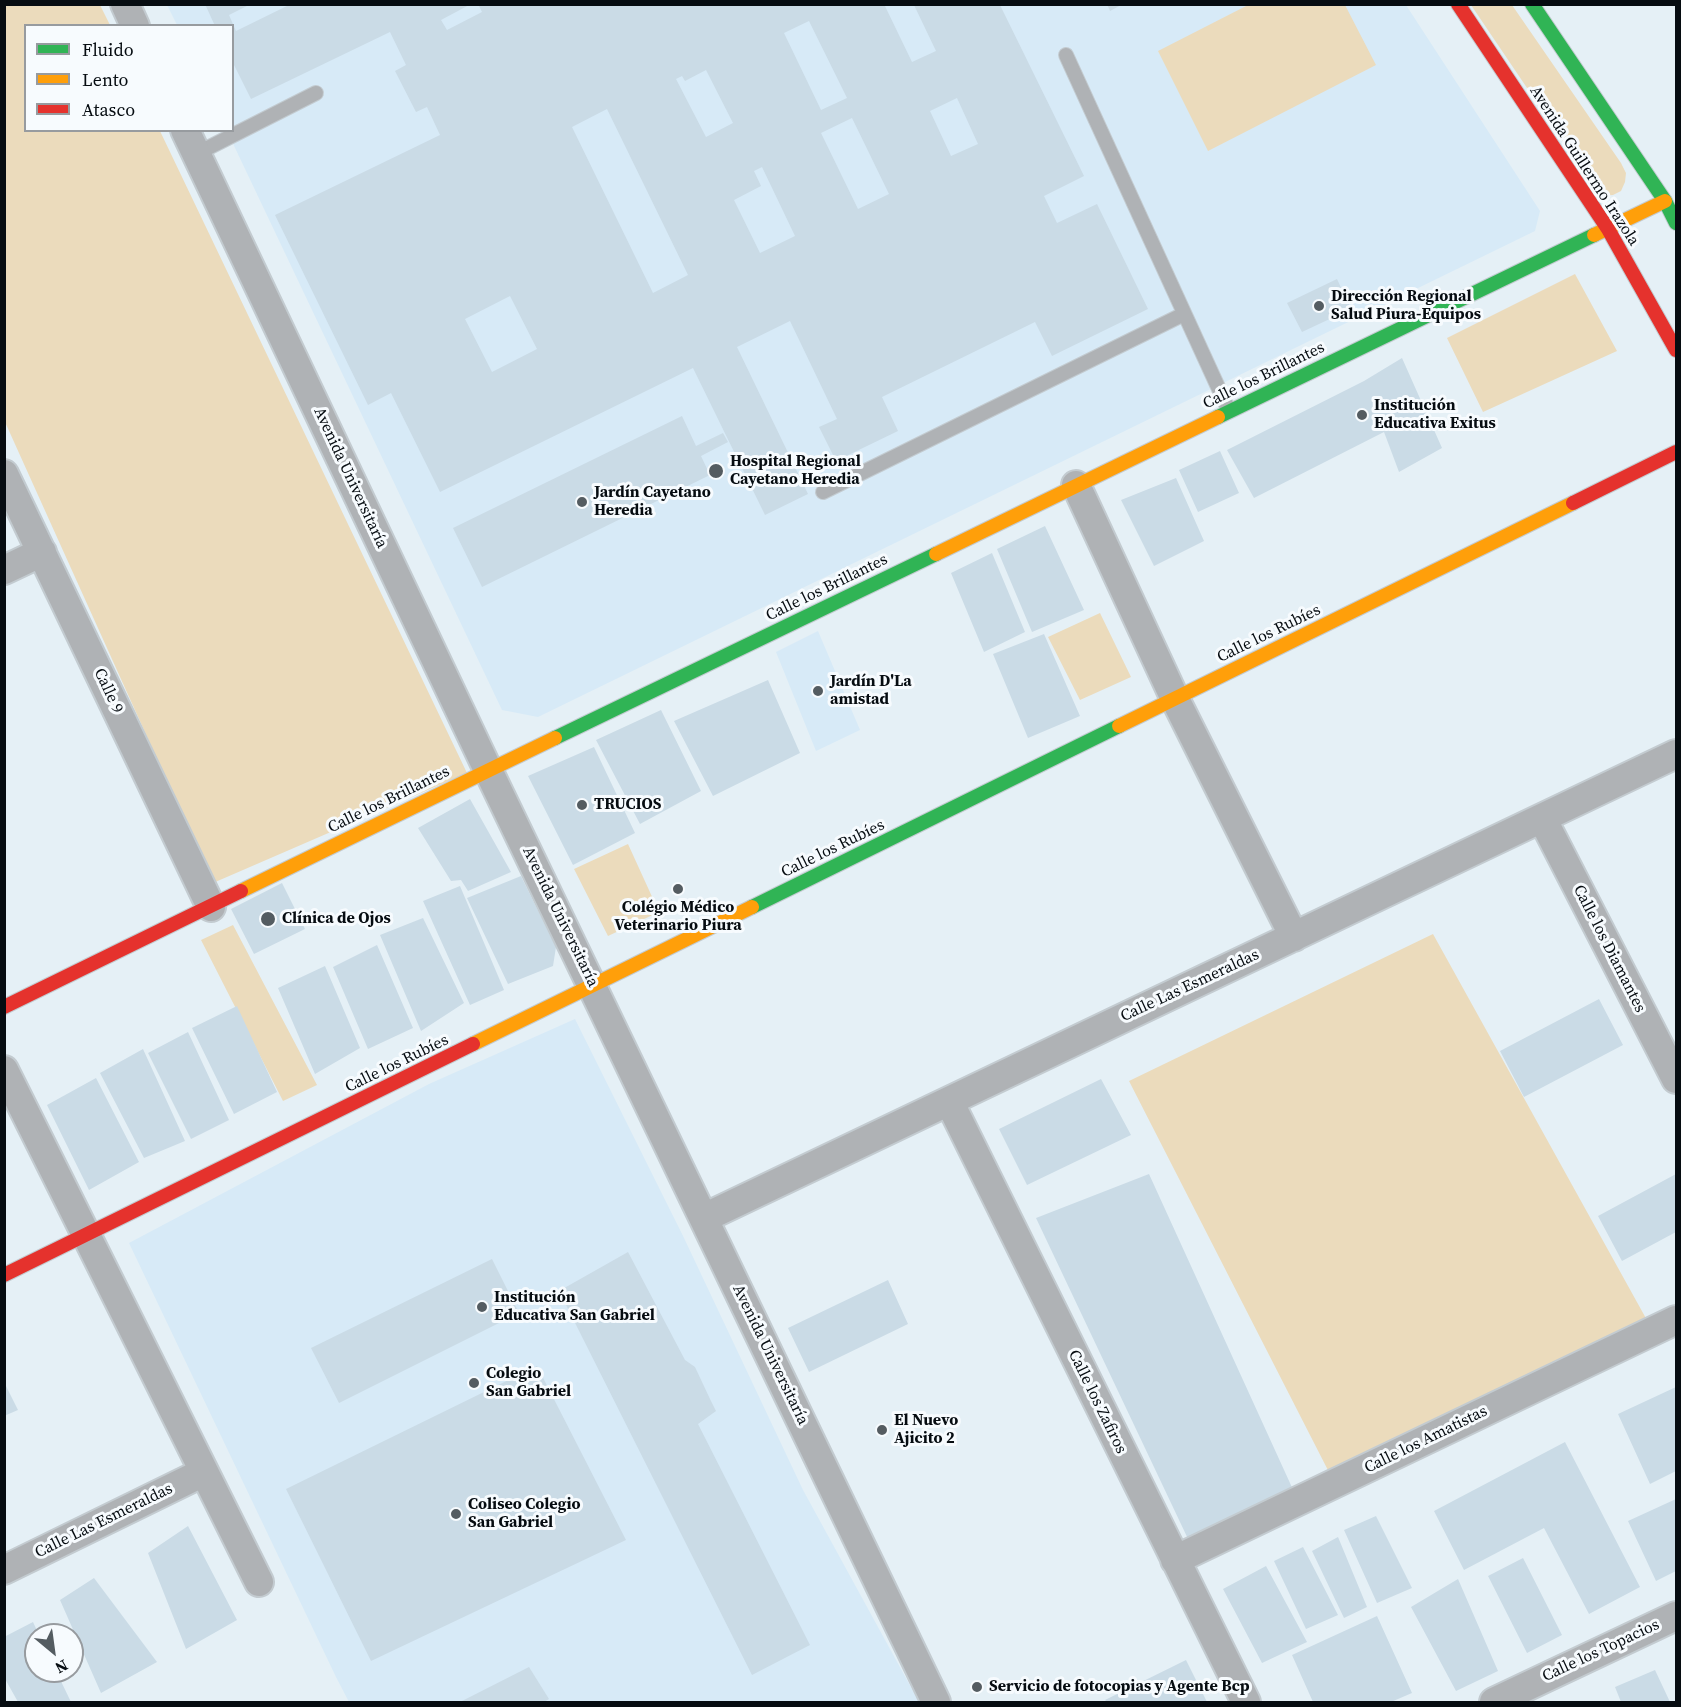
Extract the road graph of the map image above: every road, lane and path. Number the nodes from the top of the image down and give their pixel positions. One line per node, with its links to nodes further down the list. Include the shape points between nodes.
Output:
1 (125, 4): 4 (street)
2 (1458, 4): 12 (street, Avenida Guillermo Irazola)
3 (1532, 4): 10 (street)
4 (134, 24)
5 (1066, 55): 13 (lane)
6 (316, 93): 7 (lane)
7 (234, 125)
8 (216, 132): 9 (lane)
9 (190, 142): 24 (street, Avenida Universitaría)
10 (1665, 201): 11 (street); 12 (street, Calle los Brillantes)
11 (1677, 223)
12 (1608, 229): 14 (street, Avenida Guillermo Irazola); 15 (street, Calle los Brillantes)
13 (1184, 314): 15 (lane); 19 (lane)
14 (1677, 350)
15 (1229, 411): 18 (street, Calle los Brillantes)
16 (1677, 452): 22 (street, Calle los Rubíes)
17 (4, 474): 20 (street, Calle 9)
18 (1076, 485): 22 (street); 24 (street, Calle los Brillantes)
19 (823, 492)
20 (42, 552): 21 (street); 26 (street, Calle 9)
21 (4, 570)
22 (1175, 699): 27 (street); 28 (street, Calle los Rubíes)
23 (1677, 754): 25 (street, Calle Las Esmeraldas)
24 (489, 770): 26 (street, Calle los Brillantes); 28 (street, Avenida Universitaría)
25 (1542, 818): 27 (street, Calle Las Esmeraldas); 31 (street, Calle los Diamantes)
26 (211, 907): 29 (street, Calle los Brillantes)
27 (1294, 937): 32 (street, Calle Las Esmeraldas)
28 (593, 985): 33 (street, Avenida Universitaría); 34 (street, Calle los Rubíes)
29 (4, 1007)
30 (4, 1070): 34 (street)
31 (1677, 1079)
32 (949, 1101): 33 (street, Calle Las Esmeraldas); 38 (street, Calle los Zafiros)
33 (704, 1218): 42 (street, Avenida Universitaría)
34 (87, 1235): 35 (street, Calle los Rubíes); 37 (street)
35 (4, 1275)
36 (1677, 1320): 38 (street, Calle los Amatistas)
37 (204, 1472): 39 (street, Calle Las Esmeraldas); 40 (street)
38 (1175, 1560): 43 (street, Calle los Zafiros)
39 (4, 1570)
40 (259, 1582)
41 (1677, 1616): 44 (street, Calle los Topacios)
42 (936, 1702)
43 (1246, 1702)
44 (1494, 1702)

